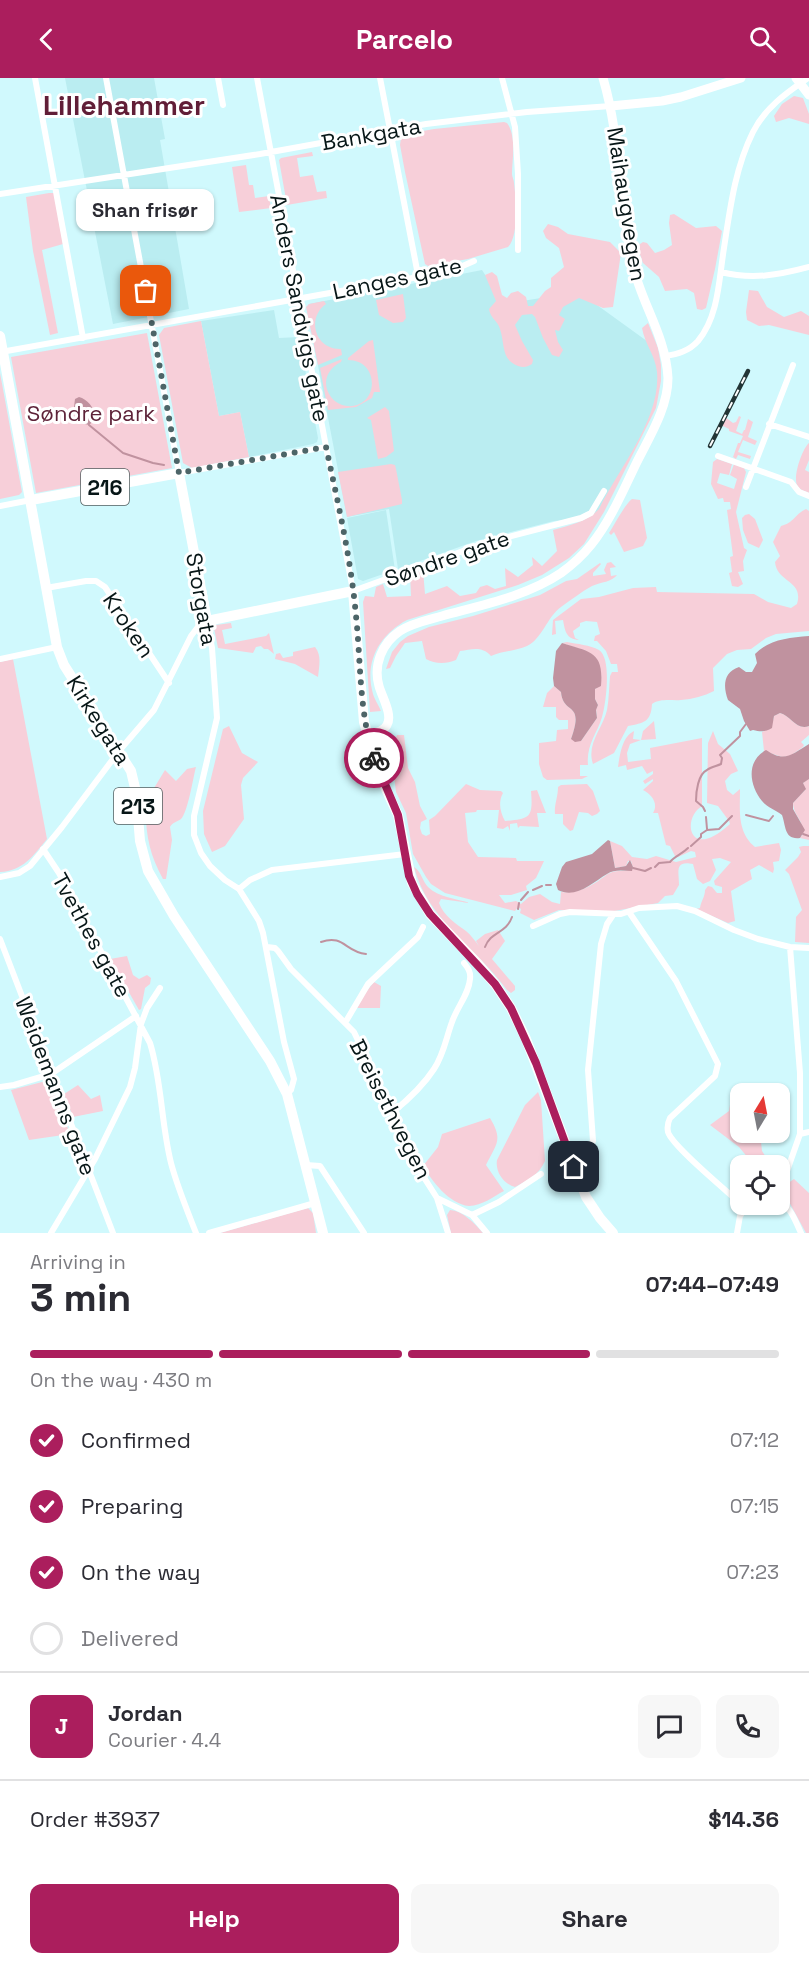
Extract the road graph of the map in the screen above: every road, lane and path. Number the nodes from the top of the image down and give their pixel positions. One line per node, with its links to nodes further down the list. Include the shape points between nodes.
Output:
1 (35, 78): 17 (street)
2 (106, 78): 16 (street, Storgata)
3 (218, 78): 11 (street)
4 (257, 78): 15 (street, Anders Sandvigs gate)
5 (380, 78): 14 (street)
6 (502, 78): 13 (street)
7 (603, 78): 12 (street, Maihaugvegen)
8 (741, 78): 12 (street, Bankgata, via 681,98)
9 (802, 80): 10 (street); 22 (street, via 772,105 753,132 735,187)
10 (809, 95)
11 (223, 105)
12 (611, 105): 13 (street, Bankgata); 29 (street, Maihaugvegen, via 633,264)
13 (511, 114): 14 (street, Bankgata); 19 (street, via 518,161)
14 (390, 130): 15 (street, Bankgata); 23 (street)
15 (271, 152): 16 (street, Bankgata); 24 (street, Anders Sandvigs gate)
16 (124, 176): 17 (street, Bankgata); 25 (street, Storgata)
17 (55, 186): 18 (street, Bankgata); 27 (street)
18 (0, 194)
19 (518, 250)
20 (474, 261): 23 (street, Langes gate)
21 (809, 267): 22 (street, via 759,277)
22 (721, 272): 29 (street, via 714,308 703,333 685,351)
23 (418, 275): 24 (street, Langes gate)
24 (298, 298): 25 (street, Langes gate); 33 (street, Anders Sandvigs gate)
25 (152, 325): 27 (street, Langes gate); 36 (street, Storgata)
26 (0, 336): 28 (main road, Kirkegata / 213)
27 (83, 338): 28 (street, Langes gate)
28 (2, 352): 40 (main road, Kirkegata / 213)
29 (665, 356): 48 (street, Maihaugvegen, via 667,388 660,413 616,504 591,544 544,583 413,624 392,637 379,658 377,672 387,726)
30 (793, 365): 31 (street)
31 (769, 424): 32 (street); 35 (street)
32 (809, 437)
33 (326, 447): 36 (street); 43 (street, Anders Sandvigs gate)
34 (718, 456): 35 (street)
35 (753, 468): 37 (street); 39 (street, via 791,482)
36 (179, 473): 40 (main road, 216); 44 (main road, Storgata)
37 (746, 487)
38 (604, 491): 43 (street, Søndre gate, via 595,509 581,518 485,543)
39 (809, 496)
40 (30, 500): 41 (street); 42 (main road, Kirkegata / 213)
41 (0, 506)
42 (46, 588): 45 (main road, Kirkegata / 213); 47 (street, Kroken, via 86,581 96,581 105,587)
43 (353, 591): 44 (main road, Søndre gate); 48 (main road, Anders Sandvigs gate)
44 (207, 621): 47 (street, via 191,636); 53 (street, Storgata, via 217,718 194,835 210,866)
45 (57, 647): 46 (street); 49 (main road, Kirkegata / 213, via 64,665)
46 (0, 659)
47 (169, 683): 49 (street, via 154,710)
48 (367, 736): 51 (main road, Anders Sandvigs gate, via 398,815)
49 (119, 751): 50 (street); 68 (main road, Kirkegata / 213, via 134,780 140,841 148,871 270,1061)
50 (43, 849): 52 (street, via 24,870); 64 (street, Tvethes gate)
51 (405, 854): 53 (street, via 272,870); 72 (main road, Anders Sandvigs gate, via 412,883 425,907 478,964 511,1008 530,1047)
52 (0, 877)
53 (239, 889): 59 (street, Storgata, via 258,921)
54 (629, 912): 55 (street); 60 (street, via 651,906 677,906); 77 (street, via 676,981 718,1064 715,1076 670,1118 668,1133)
55 (613, 915): 56 (street, via 570,912); 72 (street, via 601,944 588,1070 593,1142 588,1148)
56 (533, 926)
57 (423, 927): 65 (street, via 418,937 368,984)
58 (0, 939): 66 (street, Weidemanns gate)
59 (267, 947): 65 (street, Breisethvegen, via 275,948); 68 (street, Storgata, via 294,1079)
60 (790, 947): 61 (street); 71 (street, via 800,1072)
61 (809, 948)
62 (464, 963): 69 (street, via 470,970 469,983 443,1053 418,1091)
63 (160, 988): 64 (street)
64 (139, 1021): 66 (street); 75 (street, via 130,1087); 85 (street, Tvethes gate, via 157,1065 171,1164)
65 (345, 1023): 69 (street, Breisethvegen, via 354,1032)
66 (51, 1074): 67 (street); 75 (street, Weidemanns gate)
67 (0, 1087)
68 (287, 1094): 74 (main road, Kirkegata / 213)
69 (393, 1112): 78 (street, Breisethvegen)
70 (809, 1132): 71 (street)
71 (800, 1134): 73 (street)
72 (569, 1153): 91 (main road, Anders Sandvigs gate, via 586,1197)
73 (790, 1162)
74 (306, 1165): 79 (main road, 213); 88 (street, via 320,1166)
75 (88, 1171): 83 (street); 84 (street, Weidemanns gate)
76 (541, 1173): 81 (street)
77 (730, 1193)
78 (437, 1198): 81 (street); 89 (street, Breisethvegen)
79 (315, 1203): 86 (street); 87 (main road, 213)
80 (790, 1211): 93 (street)
81 (472, 1215): 90 (street)
82 (740, 1215): 92 (street)
83 (51, 1233)
84 (113, 1233)
85 (196, 1233)
86 (209, 1233)
87 (323, 1233)
88 (364, 1233)
89 (448, 1233)
90 (487, 1233)
91 (613, 1233)
92 (737, 1233)
93 (801, 1233)

